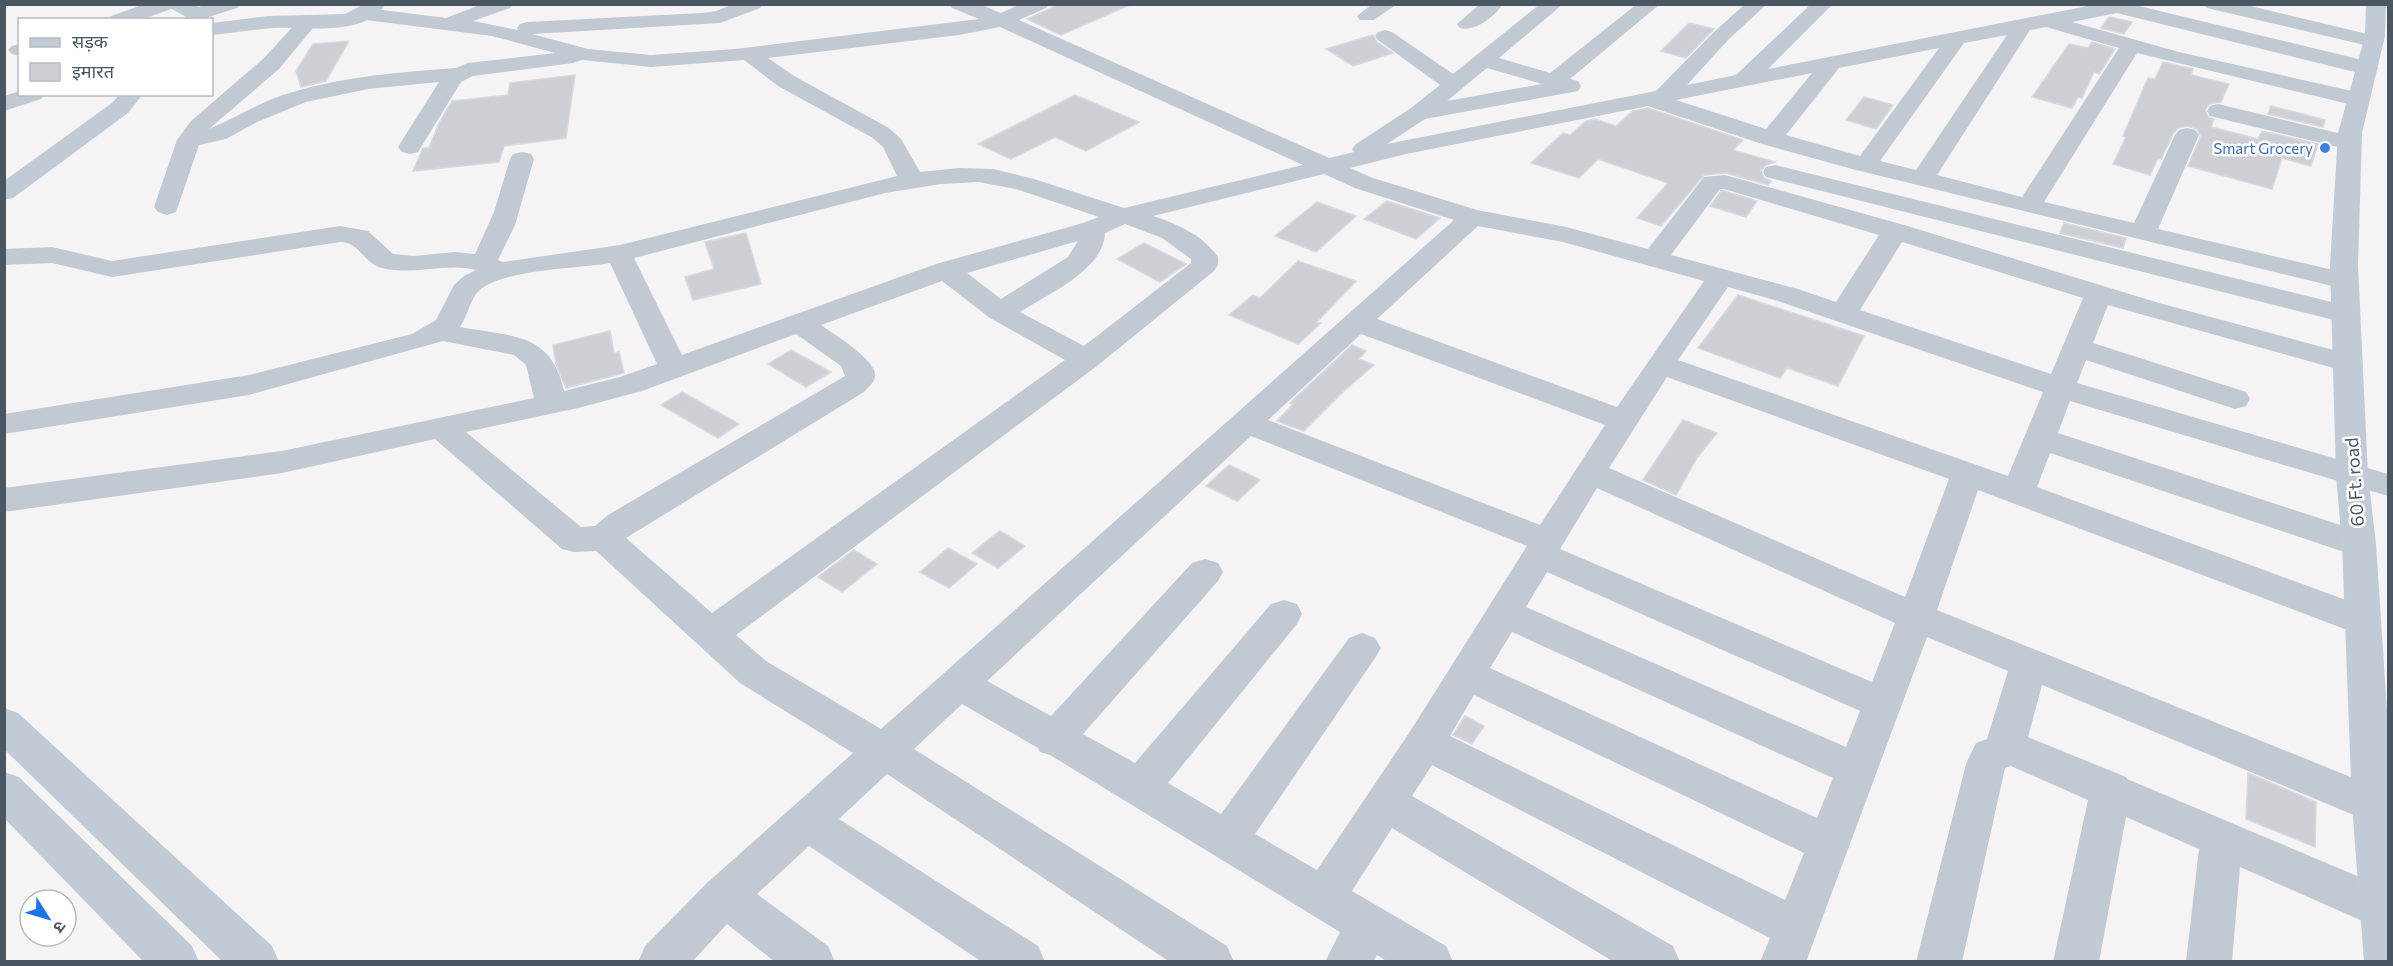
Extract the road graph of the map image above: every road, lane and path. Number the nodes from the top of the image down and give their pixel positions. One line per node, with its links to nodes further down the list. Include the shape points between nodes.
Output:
1 (167, 4): 23 (street)
2 (177, 4): 22 (street)
3 (230, 4): 22 (street)
4 (503, 4): 28 (street)
5 (683, 4): 20 (street)
6 (753, 4): 20 (street)
7 (959, 4): 24 (street)
8 (1039, 4): 24 (street)
9 (1387, 4): 21 (street)
10 (1493, 4): 27 (street)
11 (1553, 4): 39 (street)
12 (1650, 4): 43 (street)
13 (1757, 4): 47 (street)
14 (1823, 4): 42 (street)
15 (2214, 4): 19 (street)
16 (2111, 6): 26 (street); 36 (street)
17 (371, 9): 25 (street, via 342,20); 28 (street)
18 (542, 9): 29 (street)
19 (2298, 14): 36 (street)
20 (722, 16): 29 (street); 37 (street)
21 (1367, 16)
22 (198, 17)
23 (124, 18)
24 (1002, 20): 37 (street, via 959,29); 57 (street)
25 (308, 22): 31 (street); 53 (street, via 272,64 215,110)
26 (2048, 22): 30 (street); 35 (street)
27 (1467, 24)
28 (443, 25): 32 (street)
29 (583, 26): 32 (street)
30 (2022, 27): 34 (street); 60 (street)
31 (213, 29)
32 (493, 30): 38 (street)
33 (1385, 36): 44 (street)
34 (1957, 38): 40 (street); 58 (street)
35 (2131, 45): 36 (street); 63 (street)
36 (2374, 51): 54 (street, 60 Ft. road)
37 (742, 54): 38 (street, via 651,61); 61 (street, via 881,134 892,144)
38 (587, 55): 41 (street)
39 (1485, 61): 43 (street); 44 (street)
40 (1833, 62): 42 (street); 52 (street)
41 (459, 74): 53 (street, via 368,82 299,98 218,134); 55 (street)
42 (1744, 80): 47 (street)
43 (1562, 83): 47 (street); 50 (street)
44 (1454, 85): 50 (street)
45 (27, 96): 48 (street)
46 (130, 96): 62 (street, via 120,108)
47 (1647, 99): 52 (street); 57 (street, via 1406,147)
48 (4, 104)
49 (2218, 111): 54 (street)
50 (1419, 113): 57 (street)
51 (2187, 135): 69 (street)
52 (1770, 139): 58 (street)
53 (189, 140): 64 (street)
54 (2350, 143): 76 (street, 60 Ft. road)
55 (410, 147)
56 (522, 159): 73 (street, via 494,246)
57 (1336, 165): 65 (street); 66 (street, via 1364,183)
58 (1865, 165): 60 (street)
59 (1775, 172): 80 (street)
60 (1922, 179): 63 (street)
61 (912, 180): 65 (street, via 950,175 994,177); 70 (street)
62 (4, 193)
63 (2029, 206): 69 (street)
64 (167, 207)
65 (1122, 216): 67 (street); 85 (street, via 1161,228 1195,246 1205,257 1204,265)
66 (1472, 217): 72 (street, via 1566,235); 82 (street)
67 (1092, 229): 74 (street); 78 (street, via 1086,256)
68 (1895, 231): 72 (street, via 1713,182); 77 (street); 79 (street)
69 (2143, 233): 76 (street)
70 (619, 254): 73 (street); 88 (street)
71 (4, 257): 73 (street, via 53,255 91,268 112,269 345,234 360,237 376,257 387,261 472,259)
72 (1654, 259): 75 (street)
73 (492, 266): 83 (street, via 459,297 449,324)
74 (946, 270): 78 (street); 81 (street)
75 (1721, 277): 79 (street); 87 (street)
76 (2344, 281): 80 (street, 60 Ft. road)
77 (2098, 294): 84 (street); 86 (street)
78 (1000, 312): 85 (street)
79 (1843, 314): 89 (street)
80 (2346, 314): 86 (street, 60 Ft. road)
81 (798, 322): 88 (street); 103 (street, via 851,360 860,378 620,524)
82 (1357, 322): 92 (street); 93 (street)
83 (439, 332): 91 (street, via 534,353 541,362); 94 (street, via 423,340 249,385)
84 (2077, 347): 89 (street); 90 (street)
85 (1087, 360): 111 (street)
86 (2348, 363): 99 (street, 60 Ft. road)
87 (1660, 364): 92 (street); 98 (street)
88 (674, 369): 91 (street)
89 (2062, 388): 96 (street); 99 (street)
90 (2235, 399)
91 (551, 405): 95 (street)
92 (1622, 420): 97 (street)
93 (1245, 423): 105 (street, via 1327,453); 115 (street)
94 (4, 424)
95 (441, 428): 102 (street, via 282,462); 103 (street, via 574,540)
96 (2040, 438): 101 (street); 104 (street)
97 (1590, 472): 105 (street); 109 (street)
98 (1967, 474): 101 (street); 109 (street)
99 (2352, 475): 100 (street); 104 (street, 60 Ft. road)
100 (2388, 485)
101 (2018, 492): 110 (street)
102 (4, 500)
103 (604, 538): 111 (street)
104 (2359, 544): 110 (street, 60 Ft. road)
105 (1544, 548): 108 (street); 116 (street)
106 (1205, 572): 118 (street)
107 (1284, 614): 123 (street)
108 (1505, 614): 114 (street); 122 (street)
109 (1916, 617): 113 (street); 116 (street)
110 (2363, 621): 127 (street, 60 Ft. road)
111 (710, 633): 121 (street, via 753,672)
112 (1362, 648): 130 (street)
113 (2028, 664): 120 (street); 127 (street)
114 (1466, 674): 119 (street); 131 (street)
115 (959, 683): 118 (street); 121 (street)
116 (1882, 704): 122 (street)
117 (4, 724): 138 (street)
118 (1054, 740): 123 (street)
119 (1425, 742): 126 (street); 136 (street)
120 (2004, 750): 124 (street, via 2013,749); 145 (street, via 1990,755 1986,764)
121 (884, 751): 128 (street); 142 (street)
122 (1857, 770): 131 (street)
123 (1140, 787): 130 (street)
124 (2111, 789): 129 (street); 146 (street)
125 (4, 790): 137 (street)
126 (1385, 802): 133 (street); 144 (street)
127 (2373, 805): 134 (street, 60 Ft. road)
128 (807, 821): 132 (street); 141 (street)
129 (2222, 839): 134 (street); 147 (street)
130 (1227, 840): 133 (street)
131 (1829, 844): 136 (street)
132 (724, 896): 139 (street); 140 (street)
133 (1323, 898): 135 (street)
134 (2383, 908): 148 (street, 60 Ft. road)
135 (1359, 943): 143 (street)
136 (1790, 945)
137 (176, 962)
138 (256, 962)
139 (661, 962)
140 (812, 962)
141 (1022, 962)
142 (1211, 962)
143 (1430, 962)
144 (1657, 962)
145 (1939, 962)
146 (2076, 962)
147 (2209, 962)
148 (2387, 962)

